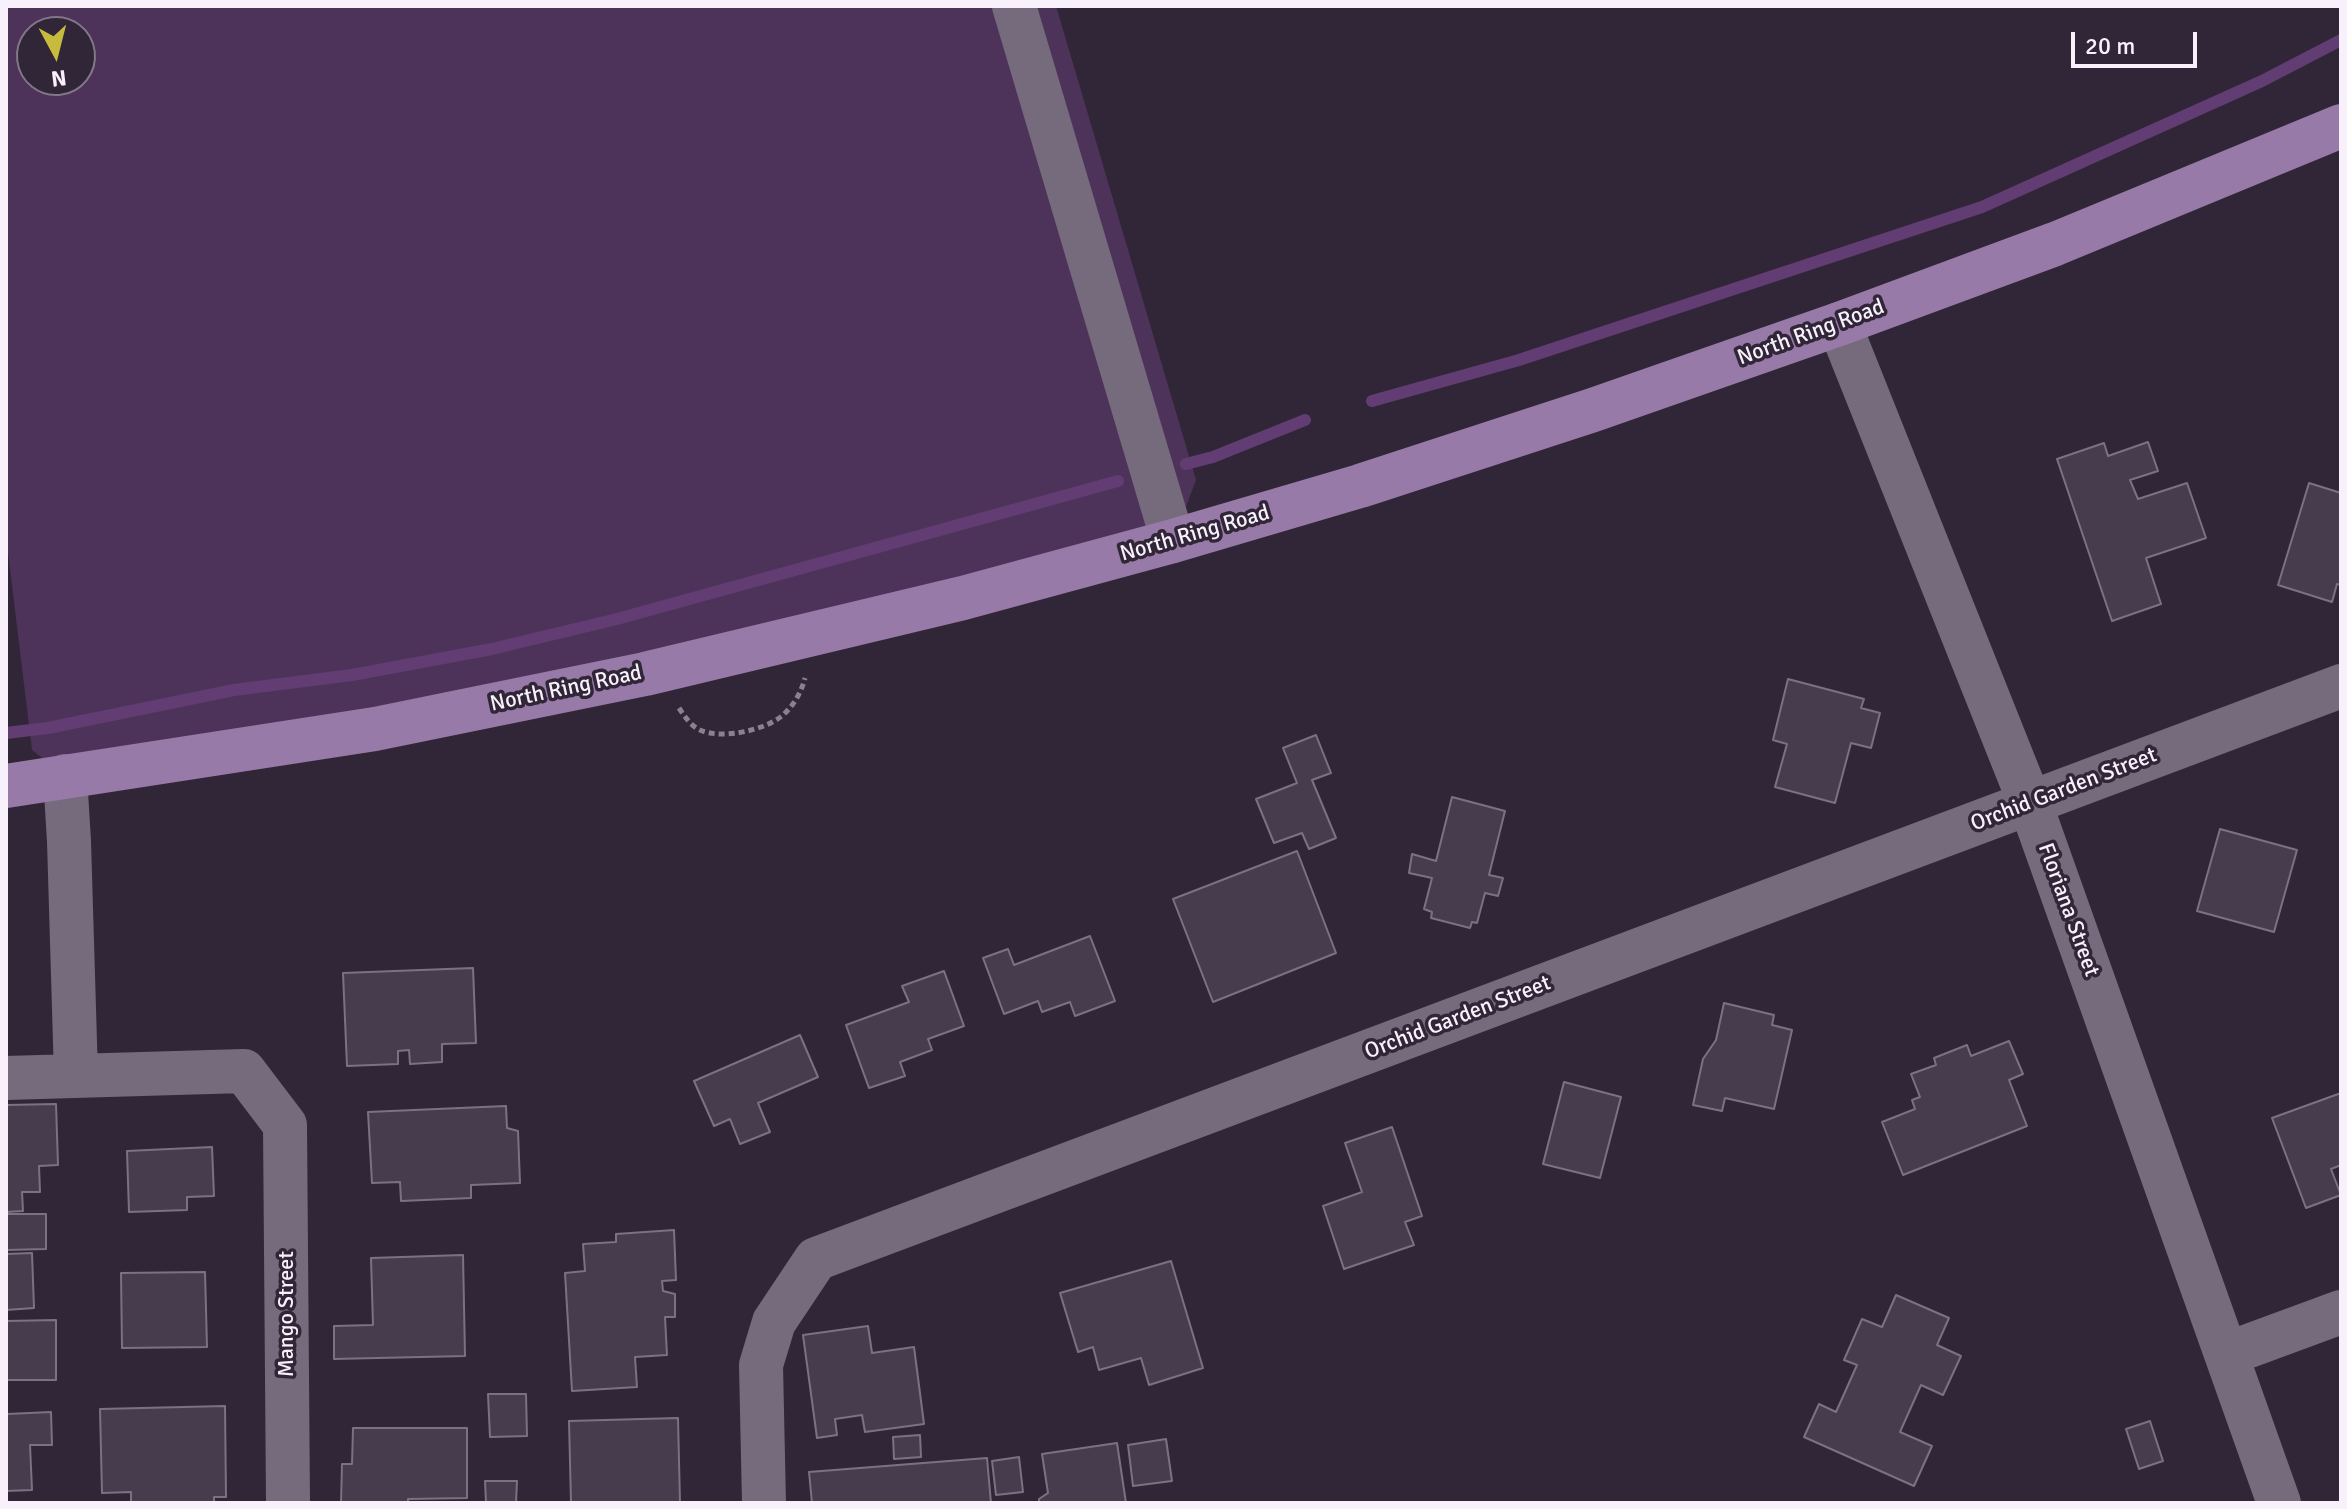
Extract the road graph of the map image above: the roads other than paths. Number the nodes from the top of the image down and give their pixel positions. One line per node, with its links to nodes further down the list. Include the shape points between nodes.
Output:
1 (1014, 6): 4 (street)
2 (2341, 126): 3 (main road, North Ring Road, via 2055,244)
3 (1839, 324): 4 (main road, North Ring Road, via 1579,415); 8 (street, Floriana Street)
4 (1173, 541): 6 (main road, North Ring Road, via 645,674 375,729)
5 (2341, 686): 8 (street, Orchid Garden Street)
6 (65, 776): 7 (main road, North Ring Road); 9 (street)
7 (6, 786)
8 (2030, 803): 12 (street, Floriana Street); 14 (street, Orchid Garden Street, via 816,1259 774,1322 761,1365)
9 (76, 1076): 10 (street); 13 (street, Mango Street, via 244,1071 285,1125)
10 (6, 1078)
11 (2341, 1312): 12 (street)
12 (2227, 1354): 15 (street, Floriana Street)
13 (288, 1503)
14 (764, 1503)
15 (2279, 1503)

